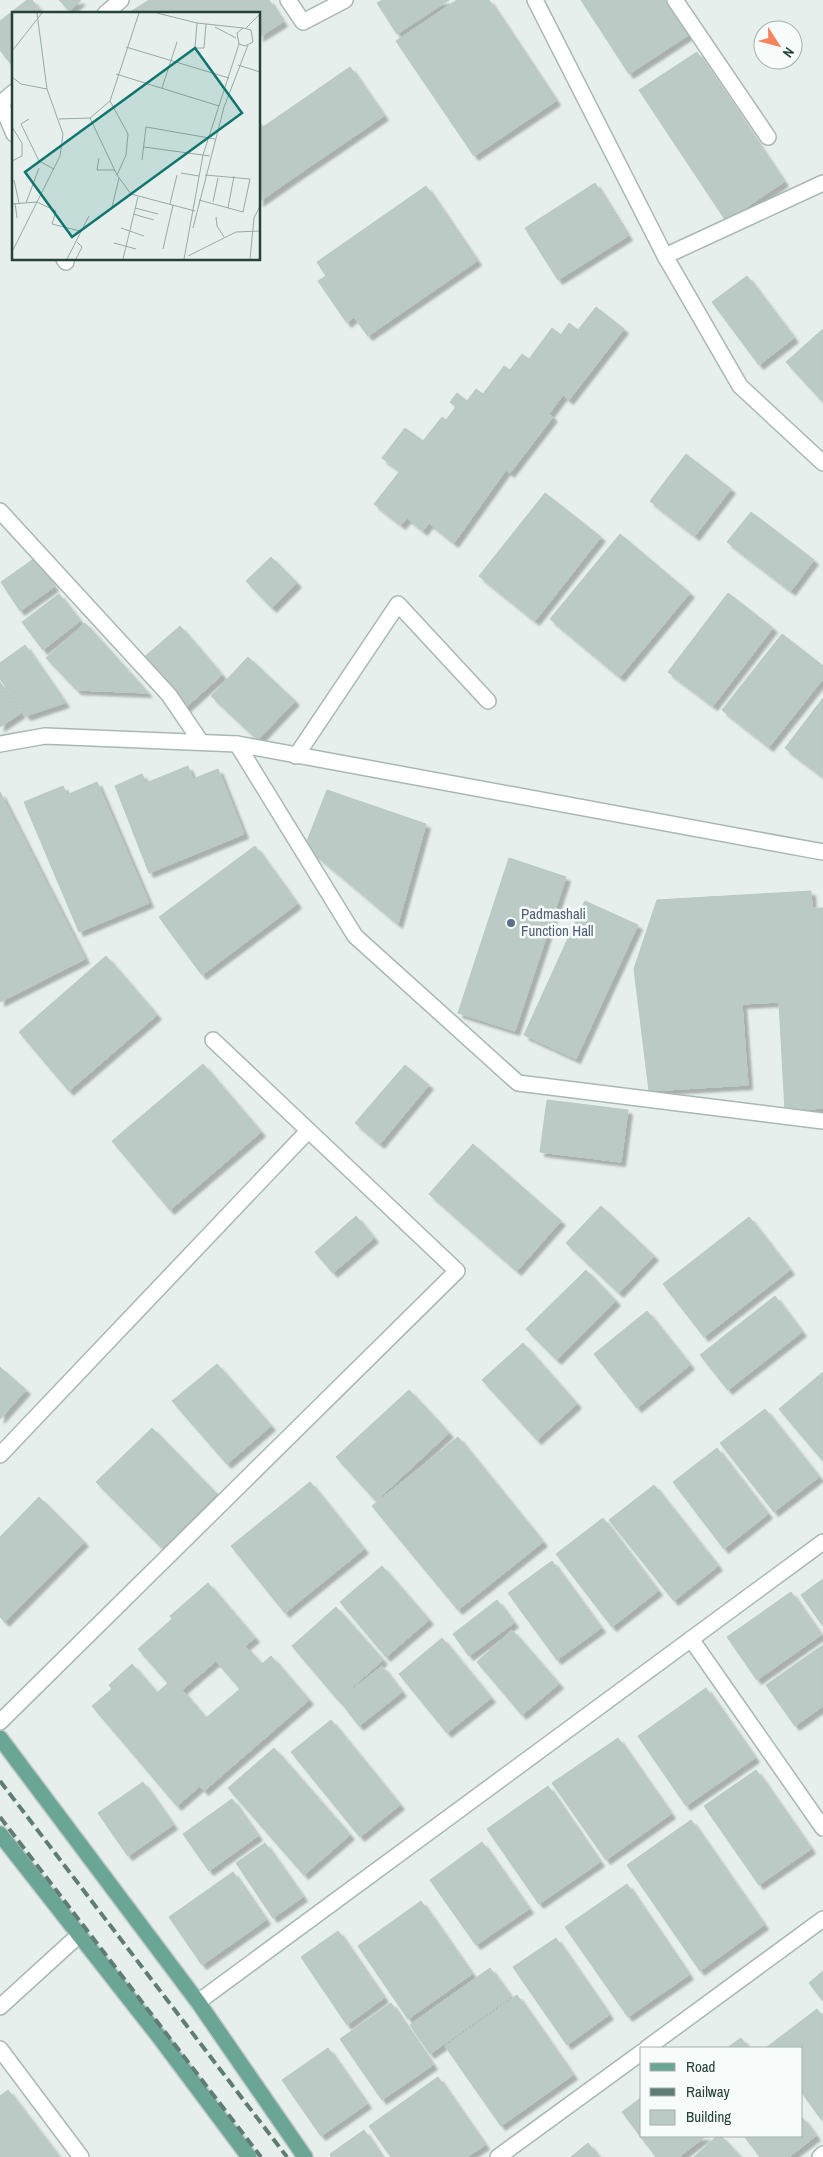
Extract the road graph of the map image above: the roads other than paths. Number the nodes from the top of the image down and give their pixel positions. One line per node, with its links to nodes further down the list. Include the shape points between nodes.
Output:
1 (121, 0): 6 (street)
2 (288, 0): 3 (street, via 303,22)
3 (345, 0)
4 (535, 0): 12 (street)
5 (675, 0): 10 (street)
6 (107, 12)
7 (12, 94): 8 (street)
8 (1, 102): 9 (street)
9 (12, 129)
10 (768, 137)
11 (823, 183): 12 (street)
12 (665, 256): 13 (street, via 740,386)
13 (823, 463)
14 (0, 511): 16 (street, via 169,695)
15 (488, 701): 19 (street, via 398,604)
16 (201, 742): 17 (street, via 45,736); 18 (street)
17 (0, 744)
18 (237, 744): 19 (street); 22 (street, via 355,936 518,1083)
19 (296, 756): 20 (street)
20 (823, 852)
21 (213, 1040): 23 (street)
22 (823, 1120)
23 (308, 1131): 24 (street); 27 (street, via 457,1271)
24 (0, 1455)
25 (823, 1542): 26 (street)
26 (691, 1639): 29 (street); 33 (street)
27 (0, 1722)
28 (0, 1738): 33 (main road)
29 (823, 1828)
30 (0, 1834): 32 (main road)
31 (823, 1919): 35 (street)
32 (79, 1935): 34 (street); 40 (main road)
33 (198, 2002): 41 (main road)
34 (0, 2007)
35 (648, 2047)
36 (0, 2049): 39 (street)
37 (640, 2053): 42 (street)
38 (823, 2154): 43 (street)
39 (82, 2157)
40 (249, 2157)
41 (305, 2157)
42 (498, 2157)
43 (820, 2157)

